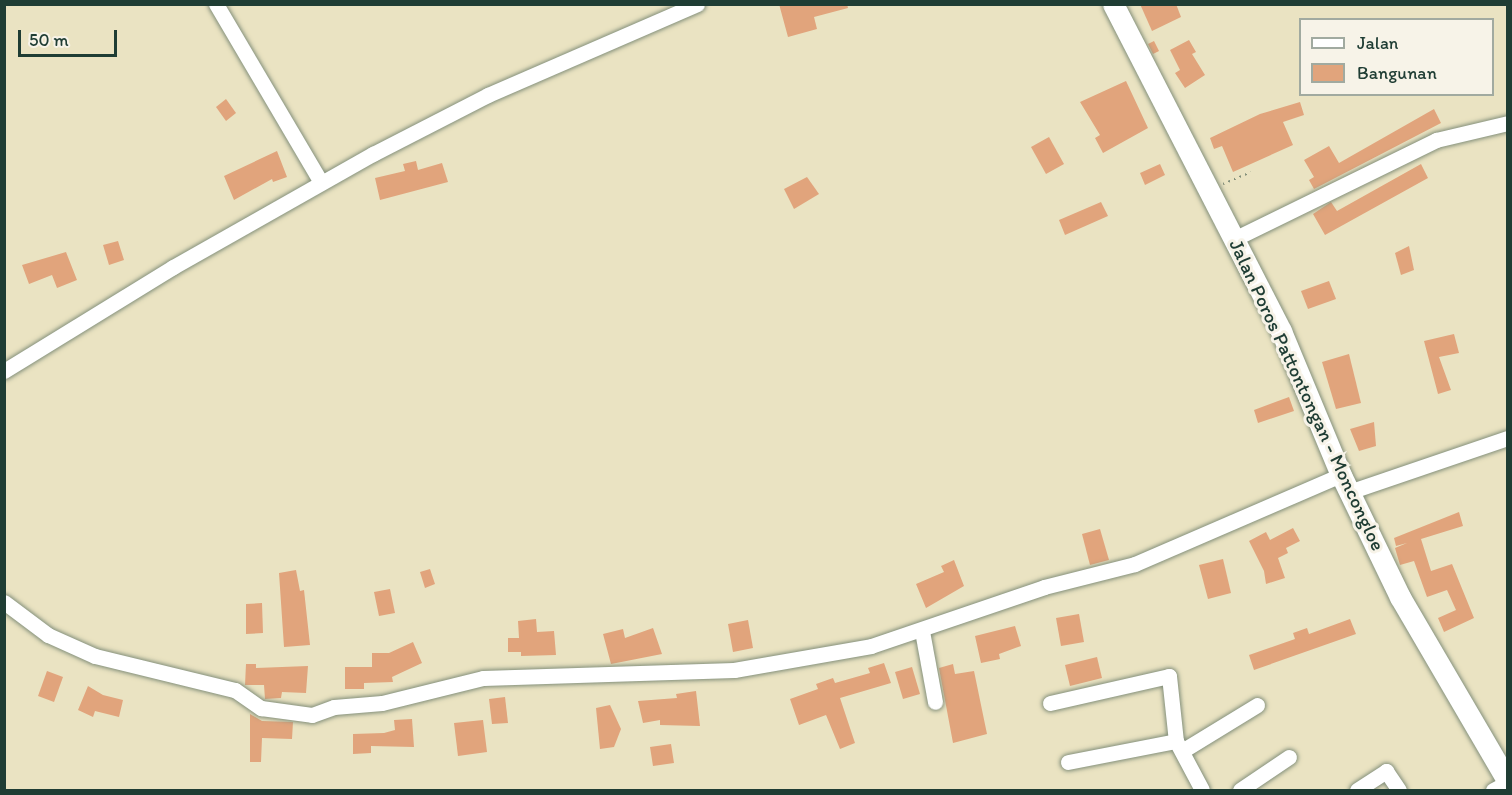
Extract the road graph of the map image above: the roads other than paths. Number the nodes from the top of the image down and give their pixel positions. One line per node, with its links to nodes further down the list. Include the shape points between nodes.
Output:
1 (697, 4): 5 (street, via 488,94)
2 (1113, 4): 6 (street, Jalan Poros Pattontongan - Moncongloe)
3 (222, 7): 5 (street)
4 (1508, 123): 6 (street, via 1436,140)
5 (321, 182): 7 (street)
6 (1236, 238): 9 (street, Jalan Poros Pattontongan - Moncongloe, via 1281,330)
7 (4, 371)
8 (1508, 438): 9 (street)
9 (1345, 484): 11 (street, via 1135,564 1044,587); 18 (street, Jalan Poros Pattontongan - Moncongloe, via 1400,597)
10 (4, 602): 11 (street, via 48,635 95,656 235,690 261,708 312,715 334,706 382,703 483,678 734,670 871,646)
11 (922, 631): 12 (street)
12 (935, 702)
13 (1050, 703): 15 (street, via 1169,676)
14 (1257, 705): 15 (street)
15 (1179, 746): 17 (street); 19 (street)
16 (1289, 757): 20 (street)
17 (1068, 762)
18 (1508, 782): 23 (street)
19 (1203, 790)
20 (1240, 790)
21 (1357, 790): 22 (street, via 1386,771)
22 (1399, 790)
23 (1493, 790)

